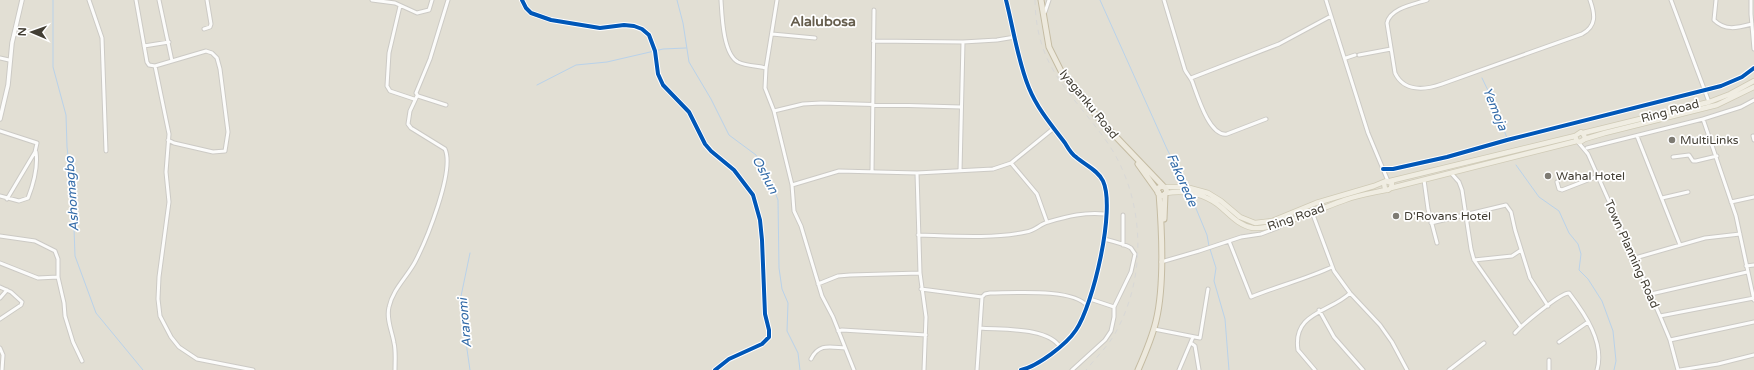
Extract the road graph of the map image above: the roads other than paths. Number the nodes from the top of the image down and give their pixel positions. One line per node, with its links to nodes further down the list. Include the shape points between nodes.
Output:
1 (22, 0): 39 (street)
2 (89, 0): 68 (street, via 102,33)
3 (136, 0): 34 (street)
4 (159, 0): 32 (street)
5 (207, 0): 27 (street, via 211,24)
6 (372, 0): 22 (street)
7 (432, 0): 22 (street, via 429,10 421,13)
8 (448, 0): 48 (street)
9 (522, 0): 165 (street, via 531,13 551,20 600,28 634,26 646,32 654,46 658,74 664,85 690,112 705,144 731,167 753,195 760,220 765,314 769,337 762,344 729,359)
10 (721, 0): 42 (street, via 727,46 733,58 742,64)
11 (777, 0): 28 (street)
12 (1006, 0): 29 (street)
13 (1042, 0): 24 (highway, Iyaganku Road)
14 (1049, 0): 24 (street, via 1046,12)
15 (1164, 0): 44 (street, via 1185,70)
16 (1326, 0): 25 (street)
17 (1427, 0): 35 (street, via 1397,11 1389,17)
18 (1590, 0): 35 (street, via 1595,16 1586,32 1431,88 1416,88 1400,81 1395,73)
19 (1671, 0): 47 (street)
20 (1716, 0): 26 (street, via 1714,20 1721,26)
21 (1752, 0): 26 (street)
22 (400, 6): 48 (street, via 389,53 387,86 391,91)
23 (874, 10): 31 (street)
24 (1043, 13): 73 (highway, Iyaganku Road, via 1049,47 1062,73)
25 (1331, 16): 38 (street); 44 (street, via 1279,44)
26 (1752, 24): 36 (street)
27 (204, 29)
28 (772, 34): 30 (street); 42 (street)
29 (1014, 37): 33 (street); 58 (street, via 1030,90)
30 (816, 38)
31 (873, 41): 33 (street); 51 (street)
32 (168, 42): 34 (street); 40 (street)
33 (963, 42): 53 (street)
34 (144, 46): 41 (street, via 147,62)
35 (1391, 49): 38 (street)
36 (1754, 49)
37 (0, 58): 39 (street)
38 (1346, 58): 75 (street, via 1368,133)
39 (10, 60): 56 (street, via 8,85)
40 (172, 61): 41 (street); 63 (street, via 206,51 217,58 228,142 225,151 217,153)
41 (155, 66): 63 (street)
42 (766, 68): 54 (street, via 766,88)
43 (1754, 68): 47 (street, via 1729,84)
44 (1191, 78): 57 (street, via 1205,114 1218,132 1227,134)
45 (1754, 81): 50 (main road, Ring Road)
46 (1754, 88): 65 (main road, Ring Road, via 1717,105)
47 (1705, 90): 50 (street); 75 (street, via 1447,157)
48 (416, 97): 52 (street); 164 (street, via 409,115 409,126 445,148 446,173 426,238 389,307)
49 (1754, 100): 55 (street, via 1741,107)
50 (1709, 102): 60 (main road, Ring Road)
51 (872, 104): 53 (street); 54 (street, via 814,103); 77 (street)
52 (446, 105)
53 (961, 107): 78 (street)
54 (774, 111): 86 (street)
55 (1703, 118): 61 (street); 71 (street)
56 (0, 119)
57 (1266, 119)
58 (1054, 128): 74 (street); 99 (street, via 1072,154 1090,167 1103,182 1106,193)
59 (0, 132): 69 (street, via 36,142)
60 (1583, 133): 64 (main road, Ring Road, via 1578,133); 65 (main road)
61 (1637, 136): 67 (street); 95 (street)
62 (1753, 136): 66 (street)
63 (168, 140): 163 (street, via 166,172 169,202 158,299 162,321 170,337 179,347 197,359)
64 (1577, 140): 65 (main road, Ring Road); 70 (street, Town Planning Road); 76 (main road, Ring Road); 84 (main road, Ring Road)
65 (1585, 140): 67 (street)
66 (1754, 140)
67 (1587, 148): 70 (street)
68 (106, 151)
69 (35, 152): 96 (street); 96 (street, via 36,165 28,198 19,201)
70 (1588, 154): 81 (street, Town Planning Road)
71 (1717, 156): 72 (street, via 1696,161 1689,156); 97 (street)
72 (1673, 157)
73 (1134, 158): 87 (highway, Iyaganku Road); 91 (highway, Iyaganku Road)
74 (1010, 162): 78 (street, via 993,169); 103 (street, via 1037,194)
75 (1383, 169): 84 (street)
76 (1458, 171): 80 (main road, Ring Road); 82 (street)
77 (872, 172): 79 (street); 86 (street, via 833,172)
78 (960, 172): 79 (street)
79 (917, 173): 107 (street)
80 (1450, 173): 82 (street); 83 (main road, Ring Road)
81 (1598, 176): 85 (street, via 1562,190 1559,189); 115 (street, Town Planning Road)
82 (1458, 179): 101 (street)
83 (1424, 180): 88 (main road, Ring Road); 104 (street)
84 (1386, 182): 87 (main road, Ring Road, via 1316,203 1272,221 1255,223 1240,217 1208,193 1186,187); 88 (main road, via 1392,185); 89 (main road)
85 (1557, 182)
86 (792, 185): 125 (street, via 794,211)
87 (1164, 186): 91 (highway, via 1158,188); 92 (highway, via 1167,190)
88 (1391, 188): 89 (main road, Ring Road)
89 (1386, 190): 98 (main road, Ring Road, via 1370,192)
90 (1688, 192): 95 (street)
91 (1158, 193): 92 (highway); 105 (highway)
92 (1165, 194): 102 (main road, Ring Road, via 1198,194 1213,201 1234,219 1251,227 1270,227); 105 (highway)
93 (0, 196): 96 (street)
94 (1754, 197): 97 (street)
95 (1662, 198): 113 (street)
96 (7, 199)
97 (1731, 202): 106 (street)
98 (1312, 212): 102 (main road, Ring Road); 121 (street)
99 (1105, 214): 103 (street, via 1076,214); 109 (street)
100 (1123, 215): 112 (street)
101 (1466, 215): 104 (street); 114 (street, via 1506,205 1511,212); 116 (street, via 1470,249)
102 (1286, 221): 110 (street, via 1277,228 1261,234)
103 (1047, 222): 107 (street, via 1032,231 1014,234)
104 (1431, 223): 111 (street)
105 (1162, 226): 117 (highway)
106 (1740, 234): 113 (street, via 1705,238); 120 (street)
107 (918, 235): 123 (street)
108 (0, 236): 124 (street, via 35,241 55,251 58,259)
109 (1104, 239): 112 (street); 134 (street)
110 (1229, 241): 117 (street); 121 (street, via 1251,297)
111 (1437, 243)
112 (1123, 245): 138 (street, via 1129,246 1135,254 1131,272)
113 (1680, 245): 115 (street)
114 (1521, 250): 116 (street, via 1512,256); 137 (street, via 1530,278)
115 (1635, 258): 131 (street, Town Planning Road)
116 (1474, 260): 144 (street)
117 (1161, 262): 146 (highway, via 1158,311)
118 (0, 263): 124 (street, via 38,278)
119 (1754, 265): 120 (street)
120 (1746, 266): 122 (street)
121 (1332, 267): 130 (street)
122 (1747, 272): 131 (street); 135 (street)
123 (920, 273): 125 (street, via 846,275); 127 (street)
124 (58, 277): 161 (street, via 65,316)
125 (818, 284): 147 (street)
126 (0, 287): 129 (street)
127 (921, 289): 132 (street); 149 (street)
128 (1208, 289): 150 (street, via 1201,336)
129 (6, 290): 133 (street); 141 (street, via 22,304)
130 (1350, 293): 139 (street, via 1342,300); 176 (street, via 1388,336)
131 (1651, 294): 140 (street, Town Planning Road)
132 (982, 297): 136 (street, via 990,293 1066,295 1080,299); 145 (street)
133 (0, 298)
134 (1090, 299): 136 (street); 138 (street)
135 (1754, 299): 140 (street)
136 (1087, 306): 155 (street, via 1077,328)
137 (1548, 306): 142 (street, via 1569,293); 144 (street)
138 (1114, 307): 170 (street, via 1111,331 1105,340)
139 (1320, 310): 174 (street, via 1302,326 1297,345 1299,353); 175 (street, via 1334,337)
140 (1660, 316): 151 (street, Town Planning Road)
141 (0, 319)
142 (1588, 322): 152 (street); 179 (street, via 1598,347)
143 (1754, 322): 151 (street)
144 (1521, 327): 148 (street)
145 (980, 328): 155 (street, via 1044,334 1055,340); 168 (street)
146 (1154, 330): 150 (street); 171 (highway)
147 (838, 331): 149 (street); 157 (street)
148 (1514, 333)
149 (926, 335): 167 (street)
150 (1193, 338): 153 (street)
151 (1670, 340): 180 (street, Town Planning Road)
152 (1559, 342)
153 (1191, 343): 172 (street); 173 (street, via 1195,346)
154 (1484, 343): 177 (street)
155 (1060, 347): 169 (street, via 1034,365)
156 (0, 348): 162 (street, via 3,355)
157 (845, 348): 159 (street, via 820,348); 166 (street)
158 (1754, 355): 180 (street)
159 (811, 359)
160 (1549, 360): 178 (street)
161 (82, 361)
162 (2, 370)
163 (253, 370)
164 (395, 370)
165 (715, 370)
166 (854, 370)
167 (924, 370)
168 (977, 370)
169 (1021, 370)
170 (1072, 370)
171 (1138, 370)
172 (1179, 370)
173 (1199, 370)
174 (1315, 370)
175 (1364, 370)
176 (1406, 370)
177 (1449, 370)
178 (1549, 370)
179 (1597, 370)
180 (1679, 370)

